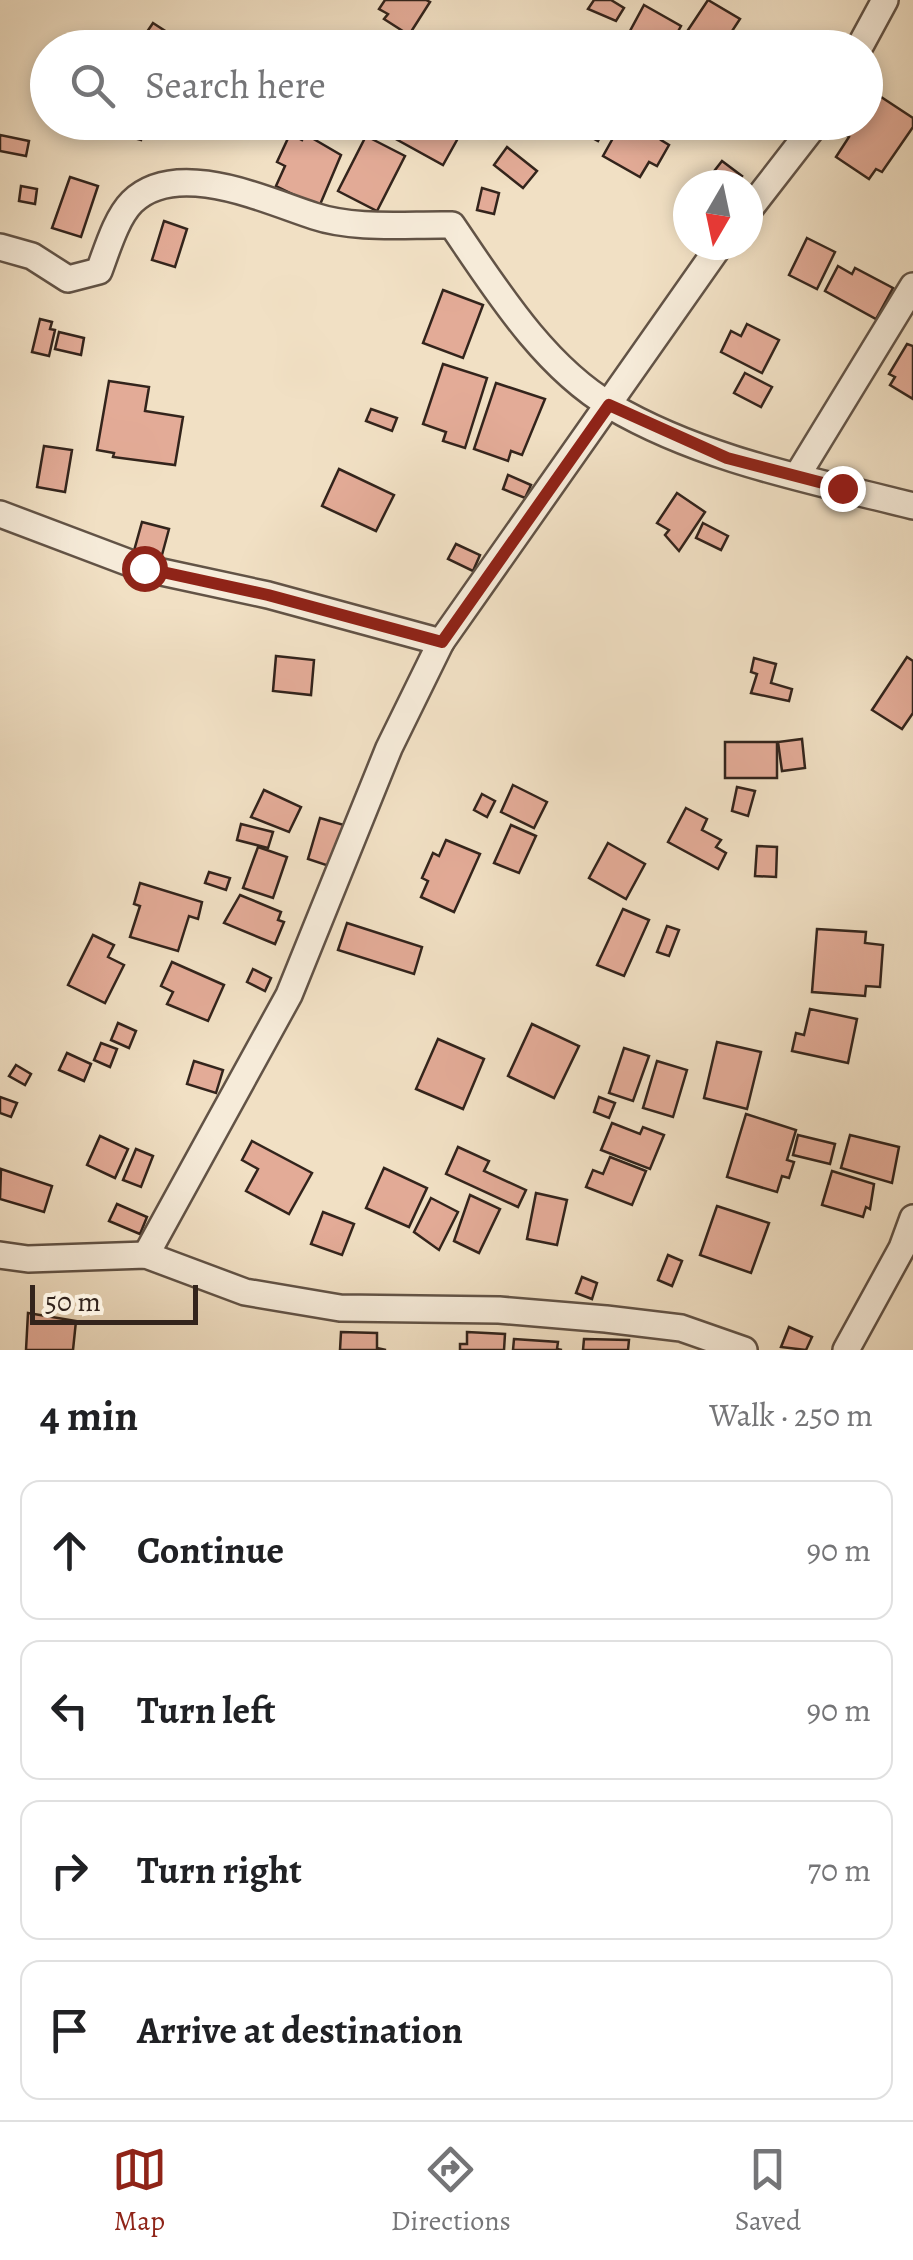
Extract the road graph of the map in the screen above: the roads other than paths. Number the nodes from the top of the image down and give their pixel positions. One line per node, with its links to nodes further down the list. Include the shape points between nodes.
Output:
1 (885, 0): 2 (street)
2 (869, 30)
3 (803, 140): 4 (street)
4 (763, 191)
5 (0, 248): 8 (street, via 32,256 68,278 100,271 132,202 166,184 251,190 315,217 356,223 452,224 540,346)
6 (710, 260): 8 (street)
7 (913, 286): 9 (street)
8 (609, 405): 9 (street, via 727,458); 12 (street)
9 (797, 476): 10 (street)
10 (913, 506)
11 (0, 514): 12 (street, via 144,568)
12 (442, 642): 15 (street, via 389,748 289,995)
13 (913, 1218): 17 (street)
14 (0, 1255): 15 (street)
15 (146, 1255): 16 (street, via 245,1292 340,1308 606,1318 681,1328)
16 (744, 1350)
17 (846, 1350)

